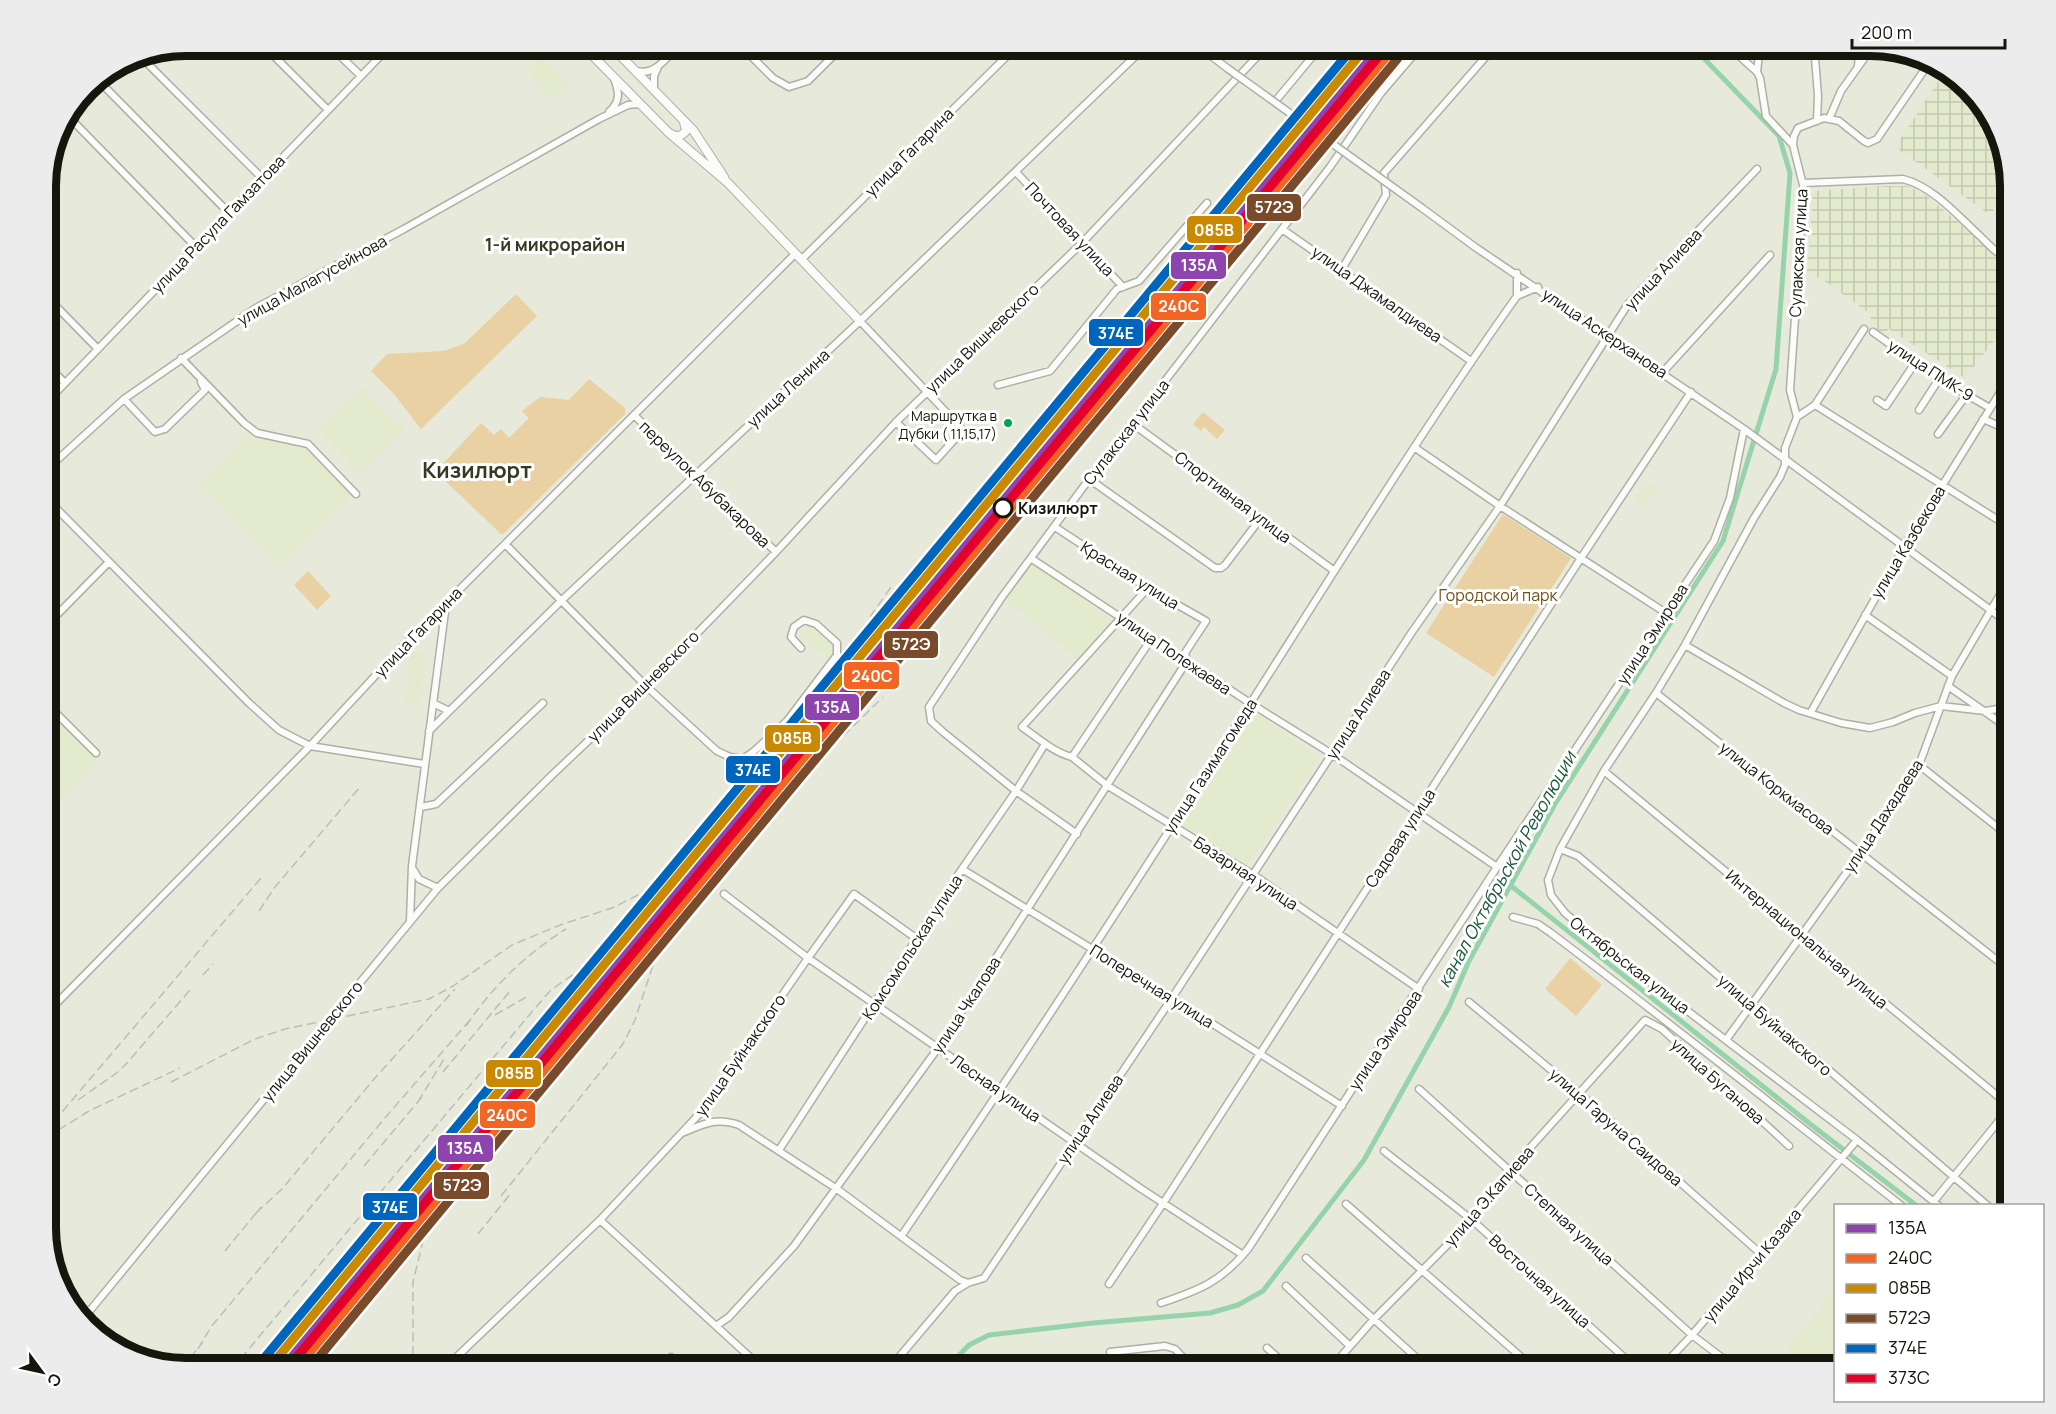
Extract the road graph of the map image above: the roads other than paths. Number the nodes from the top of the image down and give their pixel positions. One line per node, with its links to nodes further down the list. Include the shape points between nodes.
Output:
1 (274, 56): 33 (street)
2 (340, 56): 27 (street)
3 (380, 56): 27 (street, улица Расула Гамзатова)
4 (594, 56): 28 (main road)
5 (621, 56): 25 (main road)
6 (668, 56): 22 (street)
7 (751, 56): 8 (street, via 773,78 789,87 808,81)
8 (833, 56)
9 (1007, 56): 53 (street, улица Гагарина)
10 (1136, 56): 42 (street, улица Ленина)
11 (1211, 56): 55 (street, улица Аскерханова, bridge, via 1475,247)
12 (1258, 56): 49 (street, улица Вишневского)
13 (1313, 56): 31 (street)
14 (1413, 56): 48 (street, Сулакская улица)
15 (1486, 56): 54 (street, via 1384,173 1386,195)
16 (1740, 56): 26 (street)
17 (1759, 56): 26 (street)
18 (1815, 56): 37 (street)
19 (1859, 56): 23 (street)
20 (1866, 56): 23 (street)
21 (146, 62): 43 (street)
22 (658, 66): 25 (street, via 650,72); 30 (street)
23 (1858, 66): 35 (street)
24 (1926, 68): 35 (street, via 1873,142 1864,141 1839,121)
25 (637, 71): 30 (main road)
26 (1757, 72): 40 (street, via 1766,116)
27 (361, 76): 33 (street, улица Расула Гамзатова)
28 (614, 78): 32 (main road); 34 (street, via 619,92 617,103)
29 (103, 85): 47 (street)
30 (654, 90): 38 (main road)
31 (1278, 98)
32 (639, 104): 34 (street, улица Малагусейнова); 39 (main road)
33 (328, 110): 43 (street, улица Расула Гамзатова)
34 (599, 119): 65 (street, улица Малагусейнова, via 404,230 256,308)
35 (1829, 119): 37 (street)
36 (73, 121): 50 (street)
37 (1817, 121): 40 (street, via 1798,128)
38 (684, 122): 39 (main road, via 683,134); 44 (main road)
39 (669, 133): 44 (main road)
40 (1793, 145): 45 (street, Сулакская улица)
41 (1757, 169): 63 (street, улица Алиева, via 1641,290)
42 (1016, 172): 49 (street, Почтовая улица); 60 (street, улица Ленина)
43 (262, 178): 47 (street, улица Расула Гамзатова)
44 (728, 183): 53 (main road)
45 (1803, 183): 51 (street, via 1903,179 1913,182 1934,194); 85 (street, Сулакская улица, via 1790,390)
46 (1207, 203): 56 (street, via 1139,281)
47 (229, 213): 50 (street, улица Расула Гамзатова)
48 (1282, 229): 54 (street, улица Джамалдиева); 88 (street, Сулакская улица)
49 (1082, 243): 56 (street, Почтовая улица); 75 (street, улица Вишневского)
50 (196, 247): 64 (street, улица Расула Гамзатова)
51 (2001, 254)
52 (1770, 255): 68 (street)
53 (798, 257): 60 (main road); 84 (street, улица Гагарина)
54 (1342, 269): 66 (street, улица Джамалдиева)
55 (1517, 273): 57 (street, улица Аскерханова); 58 (street)
56 (1123, 286): 73 (street, via 1117,288 1050,371)
57 (1538, 287): 58 (street); 63 (street, улица Аскерханова)
58 (1517, 296): 66 (street, улица Газимагомеда)
59 (56, 306): 64 (street)
60 (860, 321): 75 (street); 95 (street, улица Ленина)
61 (1864, 329): 81 (street)
62 (1873, 332): 67 (street, улица ПМК-9)
63 (1609, 336): 68 (street, улица Аскерханова); 99 (street, улица Алиева)
64 (98, 349): 72 (street, улица Расула Гамзатова)
65 (181, 358): 70 (street); 79 (street, улица Малагусейнова)
66 (1471, 361): 92 (street, улица Газимагомеда)
67 (1915, 363): 71 (street, улица ПМК-9); 80 (street, via 1886,406)
68 (1663, 372): 76 (street, улица Аскерханова)
69 (56, 373): 72 (street)
70 (200, 378): 79 (street, via 205,390 165,429 156,432); 98 (street, via 257,433 308,444)
71 (1938, 379): 78 (street, улица ПМК-9); 83 (street)
72 (66, 383): 77 (street, улица Расула Гамзатова)
73 (998, 385)
74 (2001, 391): 82 (street, улица Казбекова)
75 (926, 392): 87 (street, улица Вишневского); 87 (street, via 963,430 936,460)
76 (1691, 392): 90 (street, улица Аскерханова); 108 (street, Садовая улица)
77 (56, 393)
78 (1967, 394): 82 (street, улица ПМК-9); 91 (street)
79 (124, 399): 94 (street, улица Малагусейнова)
80 (1877, 400)
81 (1815, 405): 85 (street); 97 (street)
82 (1990, 408): 86 (street, улица Казбекова)
83 (1919, 411)
84 (634, 416): 95 (street, переулок Абубакарова); 104 (street, улица Гагарина)
85 (1797, 417): 93 (street, Октябрьская улица)
86 (1983, 419): 89 (street); 97 (street, улица Казбекова)
87 (896, 422): 106 (street, улица Вишневского)
88 (1133, 424): 96 (street, Сулакская улица); 101 (street, Спортивная улица)
89 (2001, 427)
90 (1747, 430): 93 (street, улица Аскерханова); 116 (street, улица Эмирова, via 1730,498 1714,541)
91 (1938, 434)
92 (1413, 447): 99 (street); 110 (street, улица Газимагомеда)
93 (1784, 457): 105 (street, улица Аскерханова); 123 (street, Октябрьская улица, via 1780,477)
94 (56, 461)
95 (696, 474): 106 (street, переулок Абубакарова); 113 (street, улица Ленина)
96 (1089, 479): 101 (street, via 1215,568 1226,566); 103 (street, Сулакская улица)
97 (1942, 485): 102 (street); 105 (street, улица Казбекова)
98 (356, 494)
99 (1500, 506): 108 (street); 144 (street, улица Алиева)
100 (56, 508): 109 (street)
101 (1261, 518): 110 (street, Спортивная улица)
102 (2001, 522)
103 (1055, 528): 107 (street, Сулакская улица); 111 (street, Красная улица)
104 (505, 544): 113 (street); 114 (street, улица Гагарина)
105 (1904, 547): 115 (street, улица Аскерханова); 117 (street, улица Казбекова)
106 (776, 552): 127 (street, улица Вишневского)
107 (1032, 558): 119 (street, улица Полежаева); 150 (street, Сулакская улица, via 929,707 931,721)
108 (1581, 558): 116 (street); 152 (street, Садовая улица)
109 (109, 562): 118 (street); 142 (street, via 263,717)
110 (1334, 570): 132 (street, улица Газимагомеда)
111 (1148, 588): 119 (street); 121 (street, Красная улица)
112 (2001, 593): 115 (street, улица Дахадаева)
113 (562, 600): 127 (street); 135 (street, улица Ленина)
114 (446, 603): 130 (street); 142 (street, улица Гагарина)
115 (1990, 611): 120 (street, улица Аскерханова); 126 (street, улица Дахадаева)
116 (1666, 613): 159 (street, улица Эмирова)
117 (1865, 615): 126 (street); 137 (street, улица Казбекова)
118 (56, 616)
119 (1122, 618): 122 (street, улица Полежаева); 141 (street, via 1022,727)
120 (2001, 618)
121 (1206, 621): 125 (street, улица Чкалова, via 1185,653)
122 (1152, 638): 125 (street, улица Полежаева); 145 (street)
123 (1685, 645): 129 (street, Октябрьская улица); 137 (street, via 1784,703)
124 (801, 648): 127 (street, via 791,637 794,627 804,620 816,624 837,643 837,655 787,721 743,759 717,751)
125 (1186, 661): 132 (street, улица Полежаева); 149 (street, улица Чкалова)
126 (1952, 676): 128 (street, улица Дахадаева)
127 (646, 686): 162 (street, улица Вишневского)
128 (1948, 686): 133 (street, улица Дахадаева); 136 (street)
129 (1656, 693): 148 (street, Октябрьская улица); 157 (street, улица Коркмасова)
130 (433, 703): 135 (street); 140 (street)
131 (543, 703): 151 (street, via 436,804)
132 (1250, 704): 144 (street, улица Полежаева); 153 (street, улица Газимагомеда)
133 (1941, 706): 136 (street); 137 (street, via 1870,728); 147 (street, улица Дахадаева)
134 (2001, 709): 136 (street)
135 (449, 711): 140 (street, улица Ленина)
136 (1985, 711): 139 (street)
137 (1811, 712)
138 (56, 713): 143 (street)
139 (2001, 723)
140 (429, 731): 146 (street)
141 (1044, 744): 145 (street); 150 (street, Комсомольская улица)
142 (310, 746): 146 (street); 176 (street, улица Гагарина)
143 (96, 753)
144 (1332, 754): 152 (street, улица Полежаева); 161 (street, улица Алиева)
145 (1072, 757): 149 (street, Базарная улица)
146 (424, 764): 151 (street)
147 (1919, 765): 154 (street); 157 (street, улица Дахадаева)
148 (1604, 771): 156 (street, Октябрьская улица); 168 (street, Интернациональная улица)
149 (1107, 786): 153 (street, Базарная улица); 155 (street, улица Чкалова)
150 (1016, 790): 155 (street); 160 (street, Комсомольская улица)
151 (421, 807): 158 (street)
152 (1416, 814): 159 (street, улица Полежаева); 167 (street, Садовая улица)
153 (1172, 826): 161 (street, Базарная улица); 170 (street, улица Газимагомеда)
154 (2001, 830)
155 (1077, 834): 164 (street, улица Чкалова)
156 (1560, 849): 178 (street, улица Буйнакского, via 1578,856); 180 (street, Октябрьская улица, via 1548,880 1551,895 1564,914)
157 (1860, 854): 168 (street, улица Дахадаева); 172 (street, улица Коркмасова)
158 (412, 866): 162 (street, via 419,879); 166 (street)
159 (1497, 867): 173 (street, улица Эмирова)
160 (962, 869): 164 (street, Поперечная улица); 169 (street, Комсомольская улица)
161 (1252, 874): 167 (street, Базарная улица); 174 (street, улица Алиева)
162 (438, 888): 166 (street, улица Вишневского)
163 (724, 894): 171 (street, Лесная улица)
164 (1028, 911): 170 (street, Поперечная улица); 181 (street, улица Чкалова)
165 (1513, 917): 195 (street, via 1538,924 1551,933)
166 (410, 921): 215 (street, улица Вишневского)
167 (1338, 934): 173 (street, Базарная улица); 182 (street, Садовая улица)
168 (1802, 935): 178 (street, улица Дахадаева); 186 (street, Интернациональная улица)
169 (917, 939): 171 (street, улица Буйнакского, via 854,894); 177 (street, Комсомольская улица)
170 (1093, 950): 174 (street, Поперечная улица); 184 (street, улица Газимагомеда)
171 (808, 958): 177 (street, Лесная улица); 189 (street, улица Буйнакского, via 703,1110)
172 (2001, 963)
173 (1419, 989): 187 (street, улица Эмирова)
174 (1172, 998): 182 (street, Поперечная улица); 191 (street, улица Алиева)
175 (1469, 1002): 185 (street, улица Гаруна Саидова)
176 (56, 1004)
177 (876, 1004): 181 (street, Лесная улица); 193 (street, Комсомольская улица)
178 (1752, 1004): 180 (street, улица Дахадаева); 197 (street, улица Буйнакского)
179 (1645, 1020): 185 (street, улица Э.Капиева); 192 (street, улица Буганова, via 1662,1029)
180 (1726, 1040): 190 (street, Октябрьская улица)
181 (939, 1048): 184 (street, Лесная улица); 198 (street, улица Чкалова)
182 (1260, 1054): 187 (street, Поперечная улица); 199 (street, Садовая улица)
183 (1419, 1089): 196 (street, Степная улица)
184 (1000, 1091): 191 (street, Лесная улица); 206 (street, улица Газимагомеда)
185 (1578, 1094): 196 (street, улица Э.Капиева); 207 (street, улица Гаруна Саидова)
186 (2001, 1099)
187 (1342, 1106): 208 (street, улица Эмирова)
188 (2001, 1119): 197 (street)
189 (682, 1133): 193 (street, via 710,1121 725,1120 753,1132); 204 (street, улица Буйнакского)
190 (1857, 1140): 195 (street, улица Ирчи Казака); 200 (street, Октябрьская улица)
191 (1074, 1142): 199 (street, Лесная улица); 211 (street, улица Алиева, via 984,1278)
192 (1789, 1146)
193 (779, 1150): 198 (street)
194 (1384, 1151): 205 (street, Восточная улица)
195 (1842, 1159): 202 (street); 207 (street, улица Ирчи Казака)
196 (1510, 1170): 205 (street, улица Э.Капиева); 218 (street, Степная улица)
197 (1953, 1176): 200 (street); 203 (street, улица Буйнакского)
198 (837, 1189): 206 (street); 217 (street, улица Чкалова, via 794,1246 729,1317)
199 (1164, 1202): 208 (street, Лесная улица); 212 (street, Садовая улица)
200 (1936, 1203)
201 (1346, 1204): 210 (street)
202 (1899, 1204)
203 (1986, 1204)
204 (600, 1220): 217 (street); 223 (street, улица Буйнакского)
205 (1472, 1220): 210 (street, улица Э.Капиева); 232 (street, Восточная улица)
206 (902, 1235): 211 (street)
207 (1761, 1254): 218 (street, улица Ирчи Казака)
208 (1243, 1255): 214 (street, улица Эмирова, via 1209,1285)
209 (1306, 1258): 216 (street)
210 (1421, 1269): 216 (street, улица Э.Капиева); 231 (street)
211 (968, 1283): 226 (street, via 956,1291)
212 (1109, 1284)
213 (1286, 1286): 219 (street)
214 (1161, 1303)
215 (88, 1313)
216 (1374, 1318): 219 (street, улица Э.Капиева); 230 (street)
217 (716, 1326): 225 (street)
218 (1692, 1335): 233 (street, улица Ирчи Казака); 234 (street, Степная улица)
219 (1350, 1346): 229 (street, улица Э.Капиева)
220 (1267, 1348): 228 (street)
221 (1110, 1352): 227 (street, via 1165,1346)
222 (671, 1356): 224 (street)
223 (455, 1358)
224 (673, 1358)
225 (751, 1358)
226 (898, 1358)
227 (1184, 1358)
228 (1278, 1358)
229 (1341, 1358)
230 (1418, 1358)
231 (1522, 1358)
232 (1625, 1358)
233 (1670, 1358)
234 (1722, 1358)

